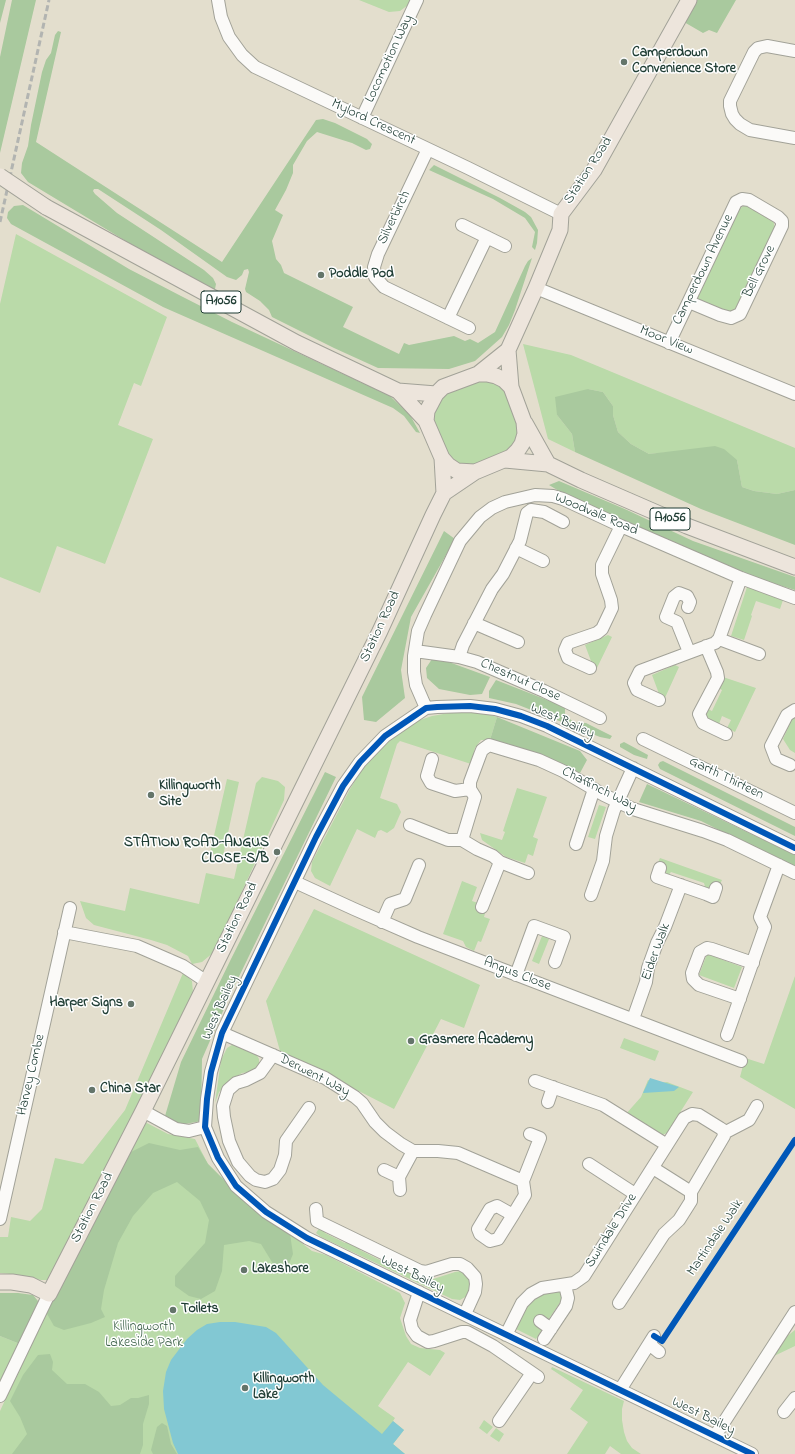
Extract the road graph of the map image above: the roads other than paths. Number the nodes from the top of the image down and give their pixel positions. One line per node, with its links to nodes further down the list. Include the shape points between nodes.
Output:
1 (218, 0): 5 (street, Mylord Crescent, via 224,29 242,55 255,67)
2 (417, 0): 5 (street, Locomotion Way)
3 (689, 0): 10 (main road, Station Road, via 594,170)
4 (795, 51): 6 (street, via 767,46 758,48 730,101 730,106 735,119 750,130)
5 (362, 118): 7 (street, Mylord Crescent)
6 (795, 138)
7 (428, 149): 10 (street, Mylord Crescent); 16 (street, Silverbirch, via 378,254 374,267 375,277 384,287)
8 (0, 176): 22 (main road, A1056, bridge, via 46,207 297,343)
9 (742, 199): 15 (street, Camperdown Avenue, via 736,202); 15 (street, Bell Grove, via 749,200 778,217 782,221 782,226 740,314 731,318)
10 (561, 214): 14 (main road, Station Road, via 560,230)
11 (462, 225): 12 (street)
12 (487, 237): 13 (street); 16 (street)
13 (504, 246)
14 (536, 288): 18 (street, Moor View); 19 (main road, Station Road)
15 (689, 302): 18 (street, Camperdown Avenue)
16 (448, 318): 17 (street)
17 (469, 328)
18 (669, 342): 24 (street, Moor View)
19 (508, 350): 20 (main road, Station Road); 21 (main road, Station Road)
20 (478, 374): 21 (main road, via 496,376); 23 (main road, via 443,387)
21 (511, 387): 26 (main road)
22 (398, 391): 23 (main road, A1056); 25 (main road, A1056)
23 (436, 394): 25 (main road, via 427,411)
24 (795, 394)
25 (426, 421): 27 (main road)
26 (524, 422): 28 (main road, via 525,434 522,444); 29 (main road)
27 (442, 458): 30 (main road, via 457,471); 31 (main road)
28 (505, 460): 29 (main road, A1056); 30 (main road)
29 (548, 464): 36 (main road, A1056, via 687,526)
30 (475, 472): 31 (main road, Station Road)
31 (444, 494): 83 (main road, Station Road, via 380,631)
32 (563, 522): 34 (street, via 544,512 527,512)
33 (621, 526): 37 (street, Woodvale Road); 44 (street, Woodvale Road, via 553,496 525,497 492,508 480,517 460,541 418,631); 48 (street, via 602,565 602,574 611,600 612,608 609,615 597,633 568,643 565,650 568,658)
34 (516, 548): 35 (street); 40 (street)
35 (543, 561)
36 (795, 567)
37 (741, 578): 38 (street, Woodvale Road); 42 (street)
38 (795, 598)
39 (688, 607): 45 (street, via 690,602 687,596 679,593 674,597 666,617 677,622)
40 (474, 623): 41 (street); 47 (street)
41 (515, 638)
42 (719, 639): 43 (street); 46 (street)
43 (706, 646): 45 (street); 53 (street, via 718,678 699,714 703,723)
44 (415, 651): 47 (street, Chestnut Close); 50 (street, Woodvale Road, via 416,685)
45 (689, 652): 49 (street, via 640,671 634,683 637,690)
46 (759, 654)
47 (459, 657): 52 (street, Chestnut Close, via 478,662 544,691 577,714)
48 (586, 663)
49 (654, 694)
50 (426, 708): 57 (street, West Bailey, via 470,706 521,716); 72 (street, West Bailey, via 385,736 360,762 343,786)
51 (795, 710): 56 (street, via 787,714 771,746 776,759)
52 (600, 718)
53 (724, 729)
54 (643, 739): 61 (street, Garth Thirteen, via 655,751)
55 (432, 759): 58 (street, via 427,776 431,783 456,792)
56 (787, 760)
57 (633, 768): 60 (street); 65 (street, West Bailey)
58 (470, 789): 59 (street, Chaffinch Way, via 480,755 489,745 539,760); 63 (street, via 475,797)
59 (594, 789): 60 (street, Chaffinch Way); 64 (street)
60 (617, 802): 68 (street, Chaffinch Way, via 727,840); 75 (street, via 606,836 603,861)
61 (795, 813)
62 (410, 825): 63 (street, via 448,840)
63 (462, 840): 66 (street)
64 (576, 844)
65 (795, 848)
66 (500, 862): 70 (street); 76 (street)
67 (419, 865): 78 (street, via 405,900 390,904)
68 (779, 865): 71 (street, Chaffinch Way); 81 (street, via 760,917 765,927)
69 (660, 868): 73 (street, via 657,877)
70 (528, 873)
71 (795, 873)
72 (295, 882): 78 (street, Angus Close); 86 (street, West Bailey)
73 (681, 885): 74 (street, via 713,896); 85 (street, Eider Walk, via 648,968 646,982)
74 (716, 888)
75 (591, 895)
76 (481, 900)
77 (70, 908): 79 (street, Harvey Combe)
78 (382, 922): 82 (street, Angus Close)
79 (64, 932): 83 (street, via 137,946 183,966); 111 (street, Harvey Combe)
80 (555, 962): 82 (street, via 555,948 564,937 534,926)
81 (753, 963): 84 (street); 84 (street, via 707,948 700,952 692,973 693,979 699,985)
82 (516, 975): 85 (street, Angus Close)
83 (207, 982): 94 (main road, Station Road)
84 (740, 1000): 87 (street)
85 (633, 1019): 89 (street, Angus Close)
86 (222, 1033): 88 (street, Derwent Way); 96 (street, West Bailey, via 211,1072)
87 (727, 1035)
88 (273, 1055): 95 (street, via 260,1073 236,1083 228,1090 223,1106 229,1141 238,1162 250,1176 265,1182 273,1179 280,1170 286,1141); 100 (street, Derwent Way, via 325,1078 355,1097 385,1132)
89 (742, 1061)
90 (535, 1081): 91 (street)
91 (553, 1087): 92 (street); 99 (street, via 603,1105)
92 (548, 1102)
93 (757, 1106): 98 (street, via 748,1120)
94 (143, 1111): 96 (street, via 176,1129 189,1131); 115 (main road, Station Road)
95 (302, 1111)
96 (205, 1127): 114 (street, West Bailey, via 218,1158 236,1186 266,1212 307,1238)
97 (530, 1134): 105 (street, via 540,1138)
98 (724, 1134): 99 (street, Swindale Drive, via 720,1128 699,1115 692,1114 684,1118); 107 (street)
99 (667, 1145): 102 (street, Swindale Drive)
100 (413, 1151): 104 (street); 105 (street, via 458,1154)
101 (595, 1164): 108 (street)
102 (653, 1168): 107 (street); 108 (street, Swindale Drive)
103 (384, 1170): 104 (street)
104 (399, 1177): 106 (street)
105 (523, 1182): 110 (street, via 525,1195)
106 (400, 1190)
107 (691, 1192): 116 (street, via 691,1201 679,1220 664,1234 623,1288)
108 (636, 1194): 113 (street, Swindale Drive, via 584,1276)
109 (316, 1209): 118 (street, via 317,1221 420,1271 426,1272 452,1264 460,1264 467,1268 475,1277 476,1284)
110 (513, 1215)
111 (0, 1219)
112 (0, 1282): 115 (main road, via 31,1285)
113 (565, 1286): 120 (street, via 568,1298 566,1306); 121 (street, Swindale Drive, via 542,1288 531,1294 522,1303)
114 (419, 1292): 118 (street, West Bailey); 128 (street, via 410,1320 417,1336 428,1342 467,1332 493,1346 535,1375)
115 (49, 1294): 125 (street)
116 (619, 1304)
117 (795, 1312): 129 (street)
118 (465, 1314): 121 (street, West Bailey)
119 (540, 1322): 120 (street)
120 (551, 1328): 122 (street)
121 (506, 1335): 124 (street, West Bailey)
122 (544, 1339)
123 (659, 1352): 124 (street, via 651,1340)
124 (620, 1390): 129 (street, West Bailey)
125 (0, 1396)
126 (795, 1398): 127 (street)
127 (784, 1412)
128 (499, 1421)
129 (715, 1436): 130 (street, West Bailey)
130 (752, 1454)

